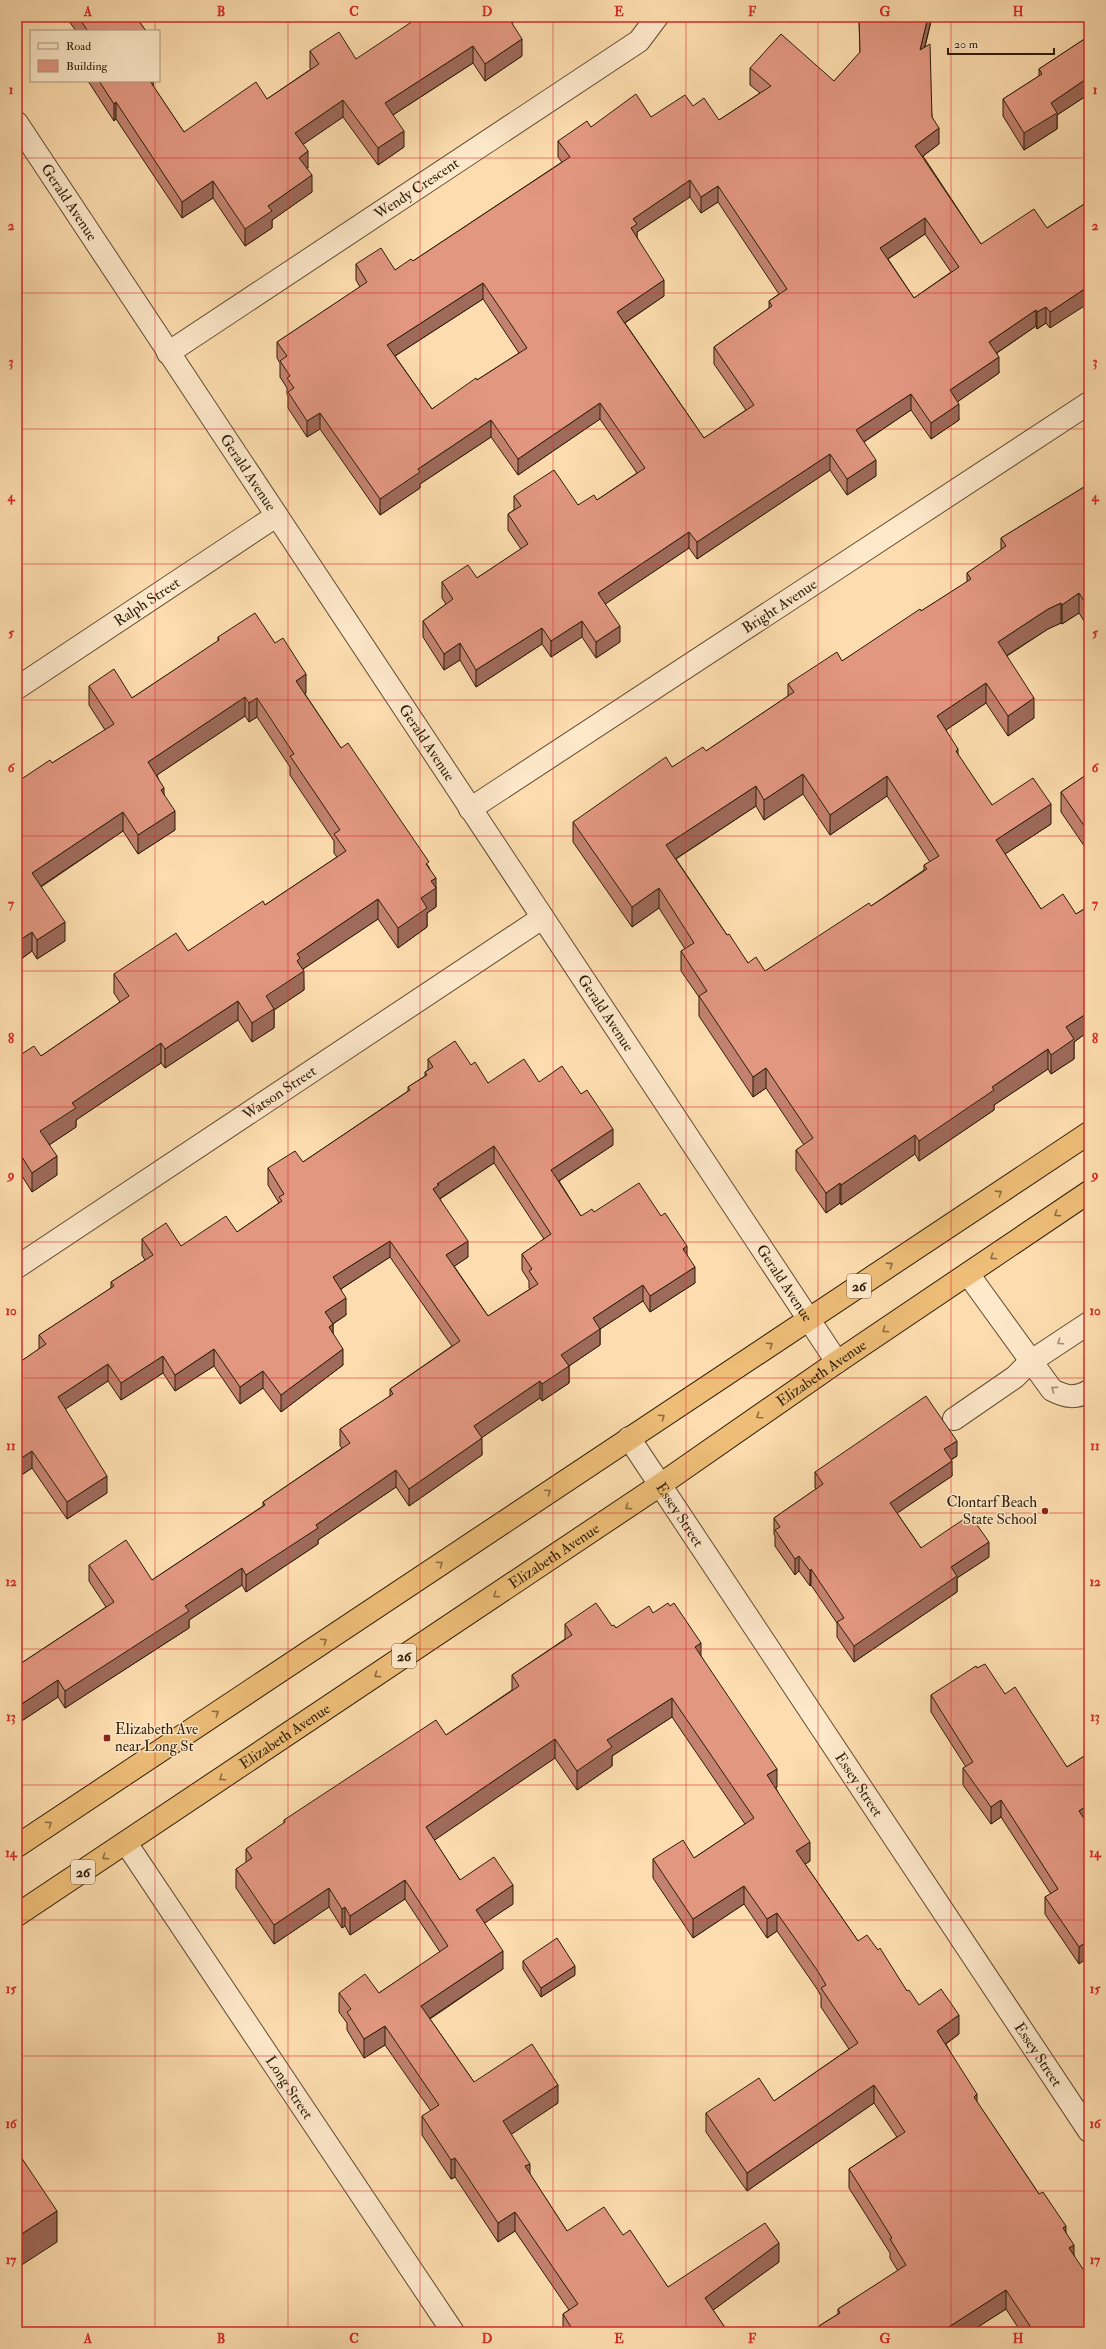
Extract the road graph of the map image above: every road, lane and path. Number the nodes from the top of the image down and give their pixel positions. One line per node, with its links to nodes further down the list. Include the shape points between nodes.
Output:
1 (657, 17): 3 (street, Wendy Crescent, via 639,41)
2 (17, 123): 3 (street, Gerald Avenue)
3 (168, 353): 5 (street, Gerald Avenue)
4 (1089, 403): 7 (street, Bright Avenue)
5 (276, 516): 6 (street, Ralph Street); 7 (street, Gerald Avenue)
6 (17, 688)
7 (470, 809): 8 (street, Gerald Avenue)
8 (542, 918): 11 (street, Watson Street); 13 (street, Gerald Avenue)
9 (1089, 1134): 13 (highway, 26, one-way to 9)
10 (1089, 1192): 12 (highway, Elizabeth Avenue / 26, one-way to 12)
11 (17, 1267)
12 (968, 1274): 15 (highway, Elizabeth Avenue / 26, one-way to 15); 16 (street)
13 (809, 1318): 15 (street, Gerald Avenue); 19 (highway, 26, one-way to 13)
14 (1089, 1322): 16 (street, one-way to 16)
15 (837, 1362): 20 (highway, Elizabeth Avenue / 26, one-way to 20)
16 (1030, 1362): 17 (street, one-way to 16, via 1074,1397 1052,1390); 18 (street, via 1015,1377)
17 (1089, 1391)
18 (954, 1419)
19 (629, 1438): 20 (street, Essey Street); 22 (highway, 26, one-way to 19)
20 (660, 1485): 21 (highway, Elizabeth Avenue / 26, one-way to 21); 24 (street, Essey Street)
21 (126, 1843): 23 (highway, Elizabeth Avenue / 26, one-way to 23); 25 (street, Long Street)
22 (17, 1846)
23 (17, 1916)
24 (1089, 2131)
25 (453, 2332)

